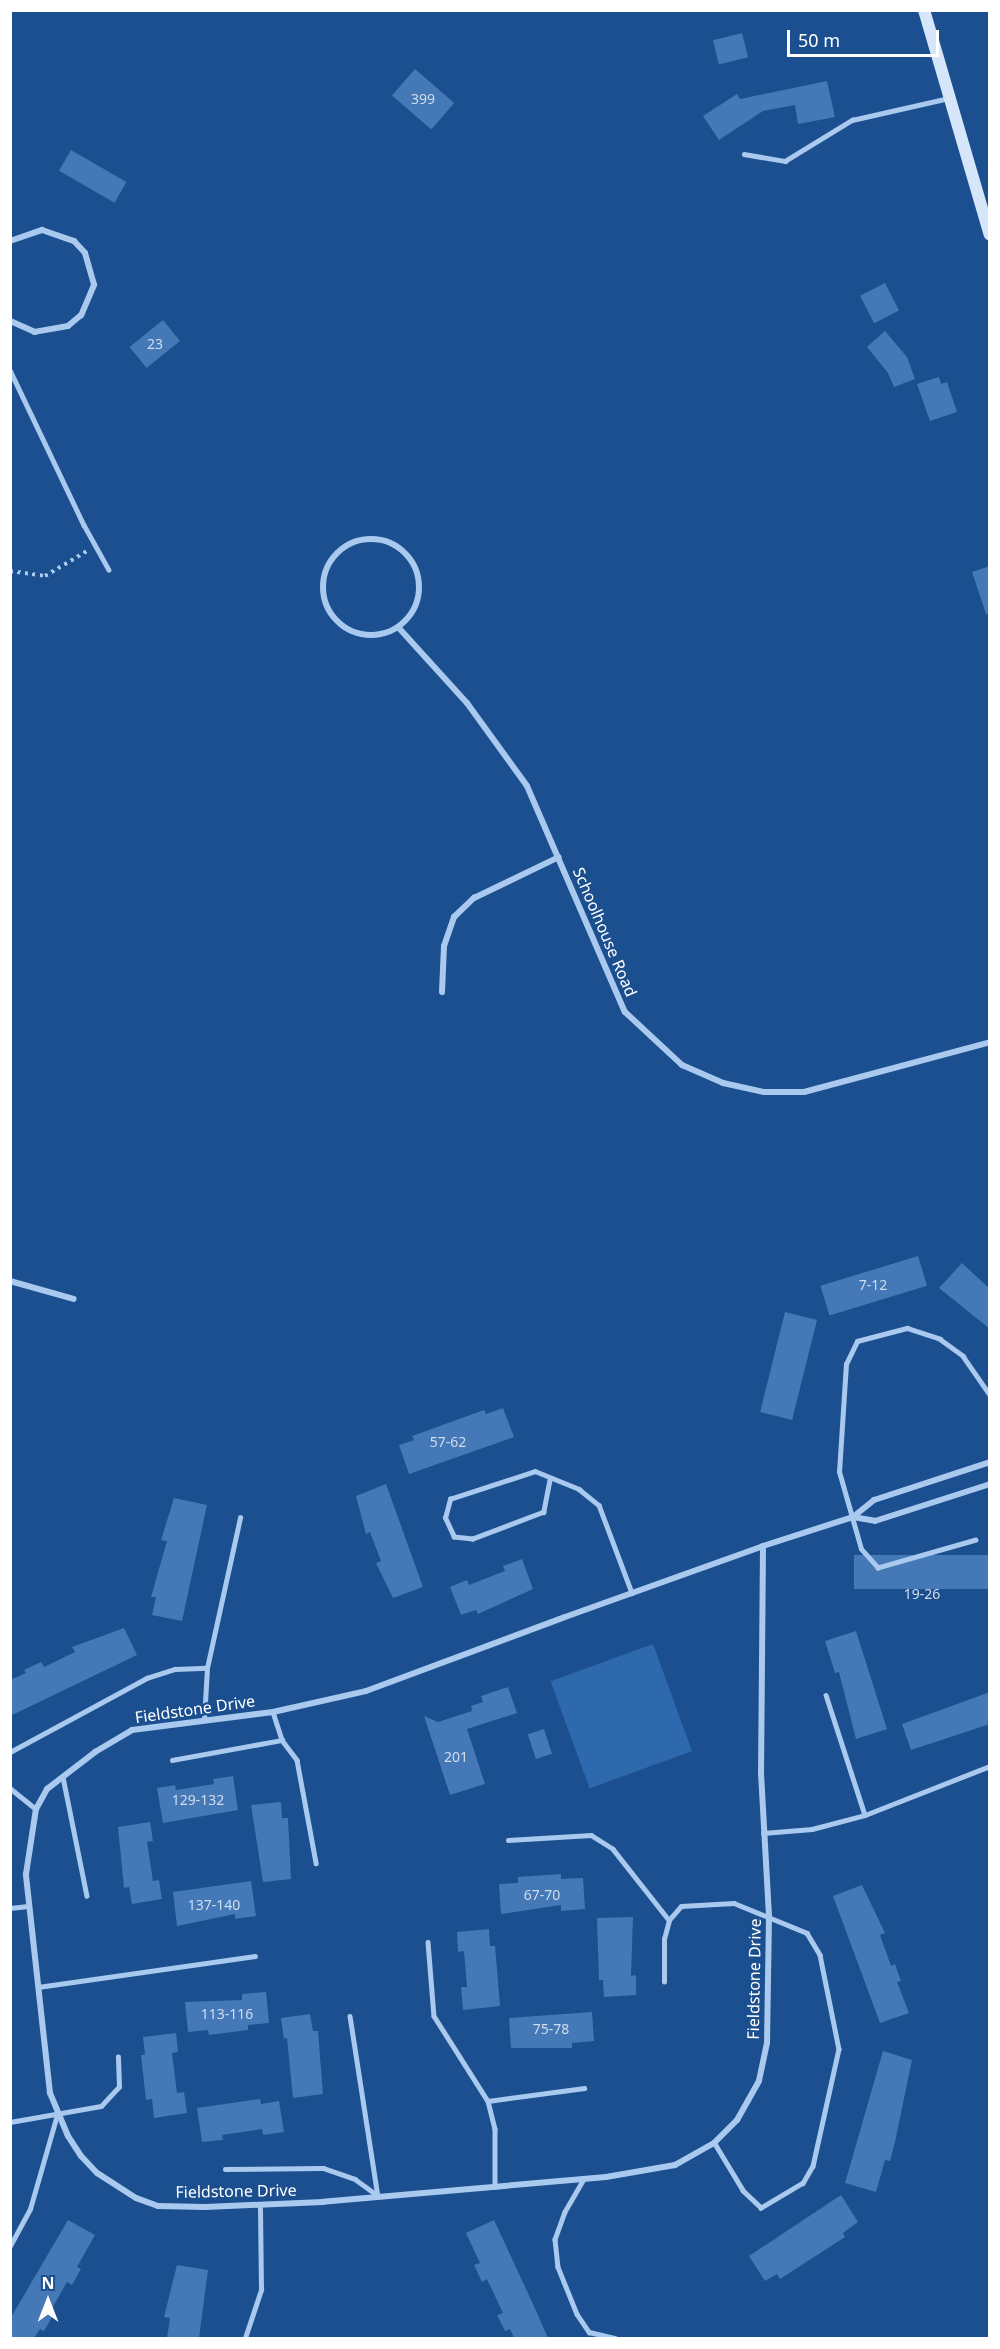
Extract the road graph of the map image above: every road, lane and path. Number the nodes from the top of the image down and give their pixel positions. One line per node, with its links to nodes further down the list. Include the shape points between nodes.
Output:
1 (924, 10): 2 (main road)
2 (950, 98): 3 (lane, via 852,120 785,161); 4 (main road)
3 (744, 154)
4 (990, 235)
5 (10, 241): 6 (street, via 42,230 66,237 85,253 94,285 81,315 68,326 35,332)
6 (10, 321)
7 (10, 370): 8 (lane)
8 (96, 546): 9 (lane); 10 (path, via 45,576)
9 (109, 570)
10 (10, 571)
11 (398, 627): 11 (street, via 384,634 361,634 340,624 330,612 323,582 327,567 348,544 380,539 395,545 412,562 420,585 417,602); 12 (street, Schoolhouse Road, via 467,703 506,755 527,786)
12 (559, 857): 13 (street, via 474,898 454,916 444,945); 14 (street, Schoolhouse Road, via 625,1012 682,1065 723,1083 764,1092 804,1092)
13 (442, 992)
14 (990, 1042)
15 (10, 1281): 16 (street)
16 (74, 1299)
17 (990, 1395): 21 (lane, via 963,1356 940,1339 907,1328 858,1341 846,1364 839,1472)
18 (990, 1462): 21 (street, Fieldstone Drive, via 874,1500)
19 (550, 1480): 19 (lane, via 535,1471 450,1499 445,1518 454,1537 473,1539 544,1512); 25 (lane, via 579,1489 599,1505)
20 (990, 1484): 21 (street, Fieldstone Drive, via 875,1521)
21 (853, 1517): 23 (lane, via 861,1549 878,1568); 24 (street, Fieldstone Drive)
22 (240, 1518): 26 (lane)
23 (976, 1540)
24 (763, 1546): 25 (street, Fieldstone Drive); 38 (street, Fieldstone Drive)
25 (632, 1593): 28 (street, Fieldstone Drive, via 366,1691)
26 (207, 1668): 29 (lane); 31 (lane, via 175,1669 147,1678)
27 (826, 1695): 37 (lane)
28 (273, 1712): 29 (street, Fieldstone Drive); 30 (lane)
29 (204, 1720): 34 (street, Fieldstone Drive, via 132,1730)
30 (282, 1740): 32 (lane); 40 (lane, via 297,1760)
31 (10, 1752)
32 (172, 1760)
33 (990, 1766): 37 (lane)
34 (63, 1777): 36 (street, Fieldstone Drive, via 47,1789); 41 (lane)
35 (10, 1788): 36 (lane)
36 (36, 1809): 42 (street, Fieldstone Drive, via 26,1874)
37 (865, 1815): 38 (lane, via 812,1829)
38 (763, 1833): 44 (street, Fieldstone Drive)
39 (508, 1840): 45 (lane, via 591,1834 613,1849)
40 (316, 1863)
41 (87, 1896)
42 (28, 1906): 43 (lane); 49 (street, Fieldstone Drive)
43 (10, 1908)
44 (769, 1916): 45 (lane, via 734,1903 707,1904 681,1906); 56 (street, Fieldstone Drive, via 767,2043 759,2081 737,2120); 56 (lane, via 807,1933 820,1955 839,2034 813,2166 803,2183 760,2208 743,2191)
45 (669, 1920): 48 (lane, via 664,1939)
46 (428, 1942): 53 (lane, via 434,2016)
47 (255, 1956): 49 (lane)
48 (664, 1982)
49 (38, 1987): 54 (street, Fieldstone Drive, via 50,2092)
50 (350, 2016): 60 (lane)
51 (118, 2057): 54 (lane, via 119,2088 101,2106)
52 (584, 2088): 53 (lane)
53 (488, 2101): 59 (lane, via 495,2129)
54 (57, 2115): 55 (lane); 61 (street, Fieldstone Drive, via 74,2146 97,2173 136,2198 158,2206); 62 (lane, via 30,2209)
55 (10, 2122)
56 (714, 2144): 58 (street, Fieldstone Drive, via 675,2165)
57 (225, 2169): 60 (lane, via 323,2168 355,2179)
58 (584, 2179): 59 (street, Fieldstone Drive); 64 (lane, via 555,2239 558,2267 576,2314 589,2332)
59 (495, 2187): 60 (street, Fieldstone Drive)
60 (378, 2196): 61 (street, Fieldstone Drive)
61 (260, 2205): 63 (lane, via 261,2290)
62 (10, 2246)
63 (245, 2338)
64 (615, 2338)

